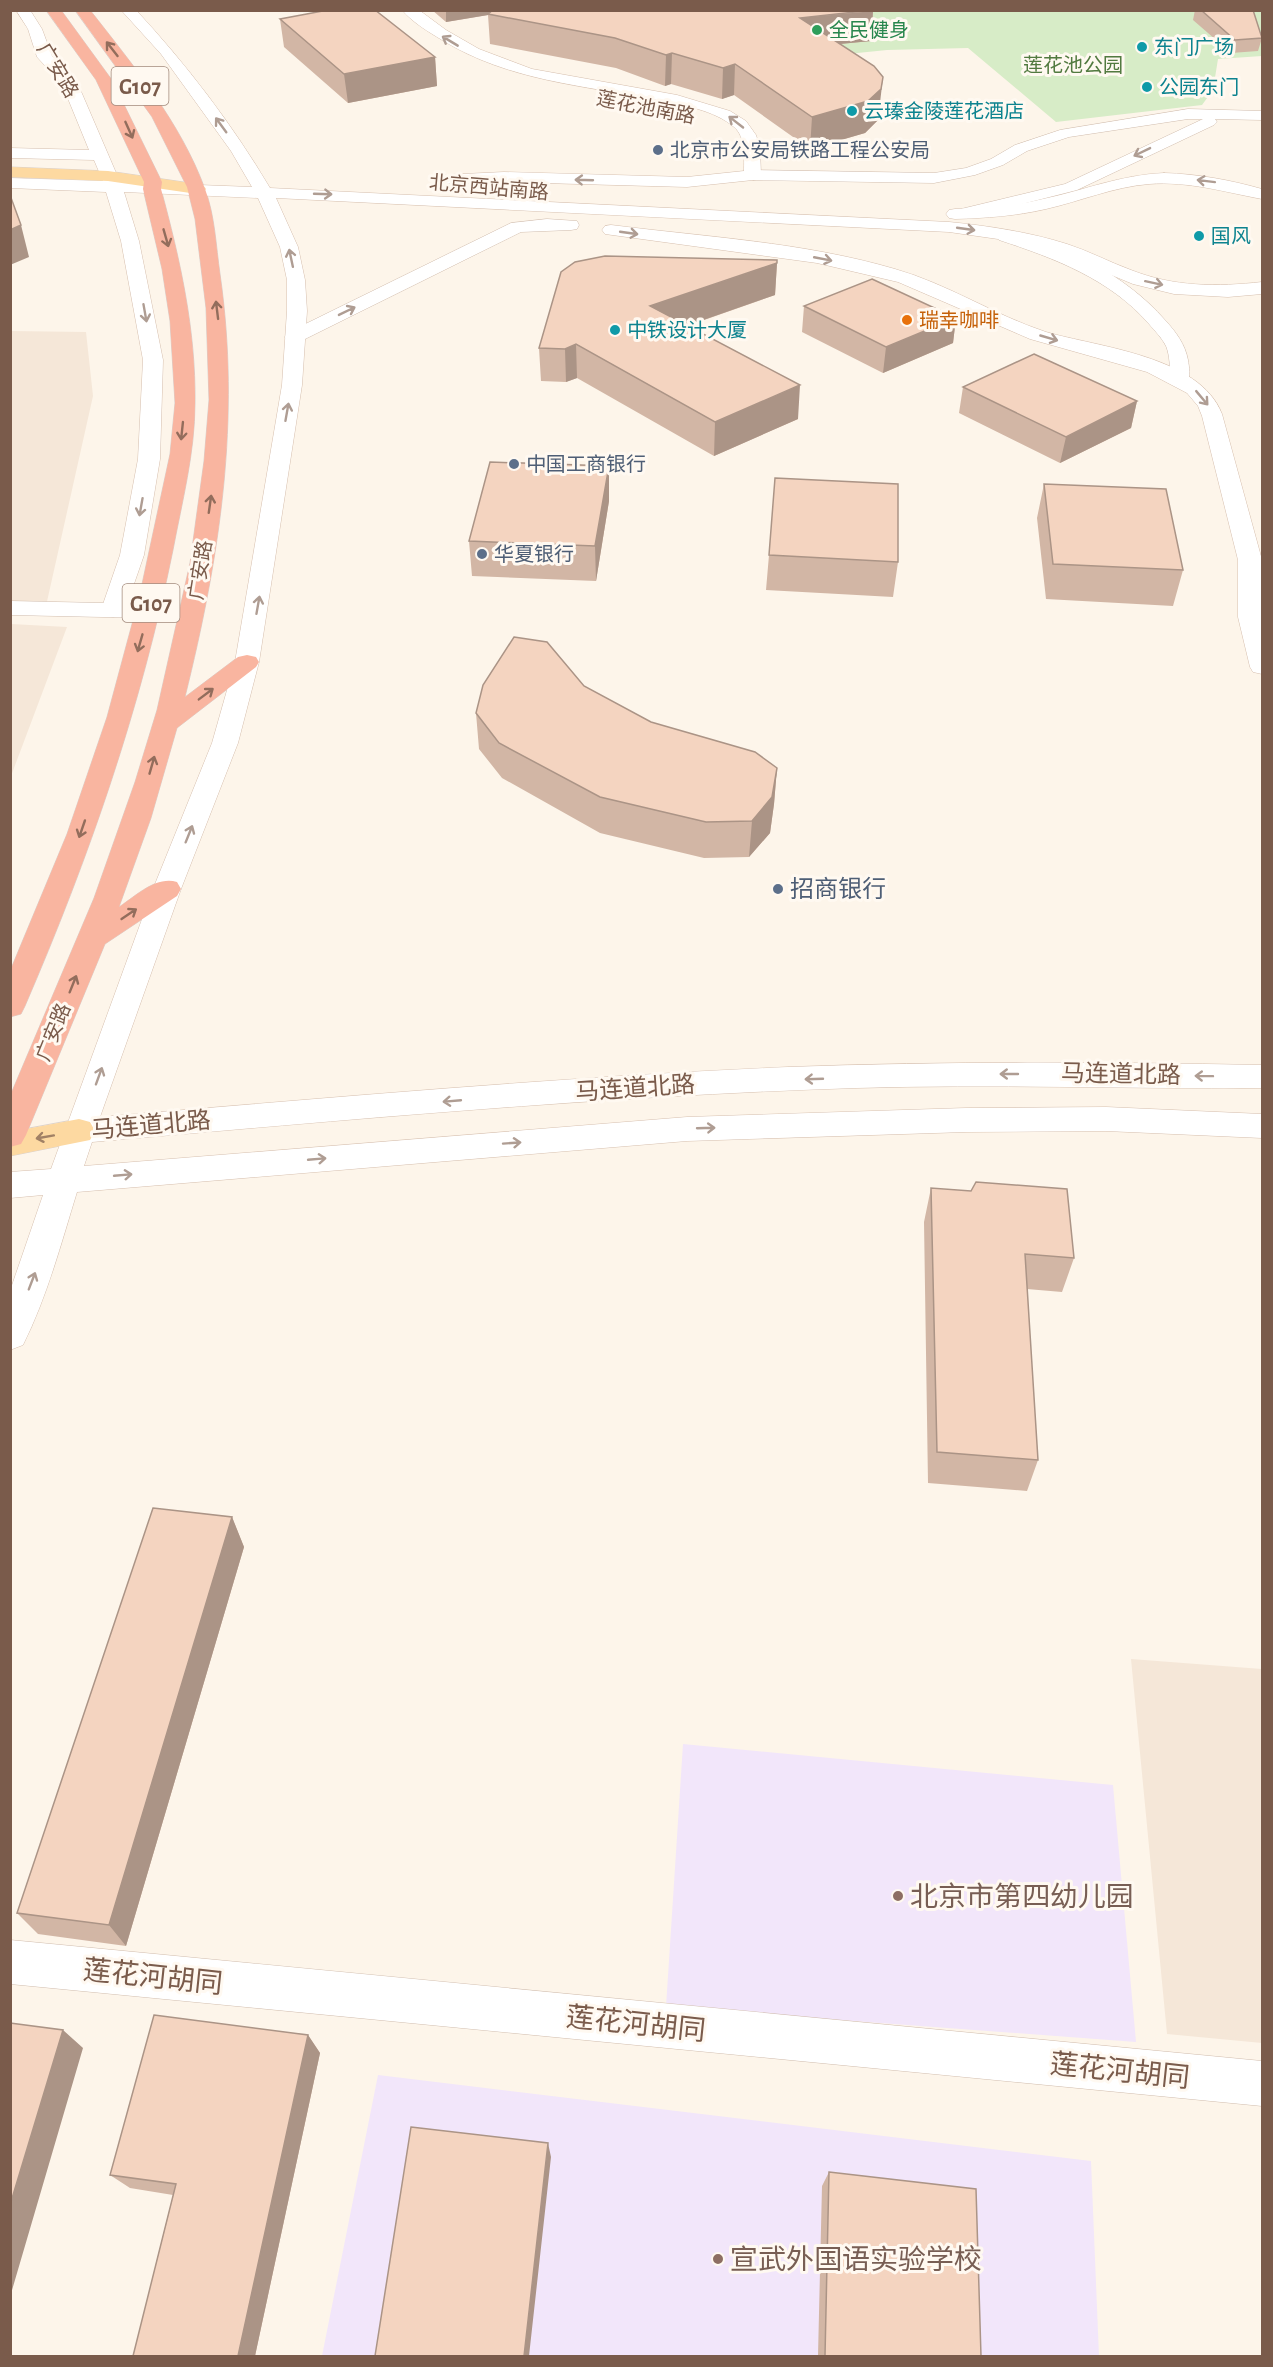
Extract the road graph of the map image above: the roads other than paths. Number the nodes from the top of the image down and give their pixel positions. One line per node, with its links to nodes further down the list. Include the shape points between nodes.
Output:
1 (23, 10): 8 (street, 广安路)
2 (41, 10): 8 (street)
3 (53, 10): 24 (highway, 广安路 / G107, one-way to 24, via 104,80)
4 (82, 10): 22 (highway, 广安路 / G107, one-way to 4, via 134,76)
5 (128, 10): 19 (street, one-way to 5, via 183,72)
6 (409, 10): 21 (street, 莲花池南路, one-way to 6, via 748,134 727,115 685,102 520,70 458,46)
7 (407, 27): 12 (street, 莲花池南路, via 437,49 504,77 674,109 716,124)
8 (35, 29): 16 (street, 广安路, via 45,57 69,82)
9 (1253, 103): 10 (street)
10 (1235, 114): 11 (street); 21 (street, via 1158,117 1066,133 969,172 934,178); 29 (street, one-way to 29, via 1196,126 1071,187)
11 (1263, 116)
12 (728, 138)
13 (10, 153): 16 (street, 北京西站南路)
14 (731, 158): 23 (street)
15 (10, 161): 16 (main road, 北京西站南路)
16 (106, 170): 17 (main road, 北京西站南路); 24 (street, 北京西站南路); 24 (main road, 北京西站南路); 25 (street, 北京西站南路); 36 (street, 广安路, one-way to 36, via 130,241 153,360 149,459 132,555)
17 (10, 172)
18 (230, 173): 19 (street)
19 (252, 174): 20 (street); 26 (street)
20 (276, 175)
21 (753, 175): 23 (street)
22 (198, 176): 24 (street, 北京西站南路); 24 (main road, 北京西站南路); 26 (street, 北京西站南路); 40 (highway, 广安路 / G107, one-way to 22, via 196,599 221,405 217,308)
23 (726, 177): 29 (street, 北京西站南路, one-way to 29, via 687,182 504,177 431,181 666,204)
24 (150, 179): 37 (highway, 广安路 / G107, one-way to 37, via 180,304 185,406 178,468)
25 (10, 183)
26 (264, 192): 28 (street, 北京西站南路, one-way to 28); 33 (street, one-way to 26, via 296,280 289,247)
27 (1263, 194): 29 (street, 北京西站南路, one-way to 29, via 1222,183 1157,178 1129,181 1047,204)
28 (404, 198): 30 (street); 31 (street, 北京西站南路, one-way to 31, via 597,211 916,224)
29 (967, 213)
30 (572, 225): 33 (street, one-way to 30, via 517,227); 34 (street, one-way to 34, via 813,257 886,272 938,290 1036,335)
31 (999, 234): 32 (street, 北京西站南路, one-way to 32, via 1048,244 1149,283 1222,291); 34 (street, via 1045,249 1106,277 1152,315 1174,345)
32 (1263, 288)
33 (294, 337): 39 (street, one-way to 33, via 292,385)
34 (1180, 378): 38 (street, one-way to 38, via 1208,404 1215,424 1250,560 1250,617)
35 (10, 608): 36 (street)
36 (113, 610): 37 (street)
37 (149, 611): 43 (highway, 广安路 / G107, one-way to 43, via 115,733 68,871)
38 (1260, 650)
39 (247, 662): 40 (highway, one-way to 39); 41 (street, one-way to 39, via 225,744)
40 (164, 726): 42 (highway, 广安路 / G107, one-way to 40, via 137,818)
41 (166, 889): 42 (highway, one-way to 41); 46 (street, one-way to 41)
42 (91, 939): 47 (highway, 广安路 / G107, one-way to 42)
43 (10, 1006)
44 (1263, 1077): 46 (street, 马连道北路, one-way to 46, via 944,1074 722,1082)
45 (1263, 1126): 49 (street, 马连道北路, one-way to 45, via 687,1129 1106,1119)
46 (79, 1131): 48 (main road, 马连道北路, one-way to 48); 49 (street)
47 (10, 1136)
48 (10, 1144)
49 (65, 1180): 50 (street, 马连道北路); 51 (street, one-way to 49)
50 (10, 1185)
51 (10, 1335)
52 (10, 1962): 53 (street, 莲花河胡同)
53 (1263, 2084)

